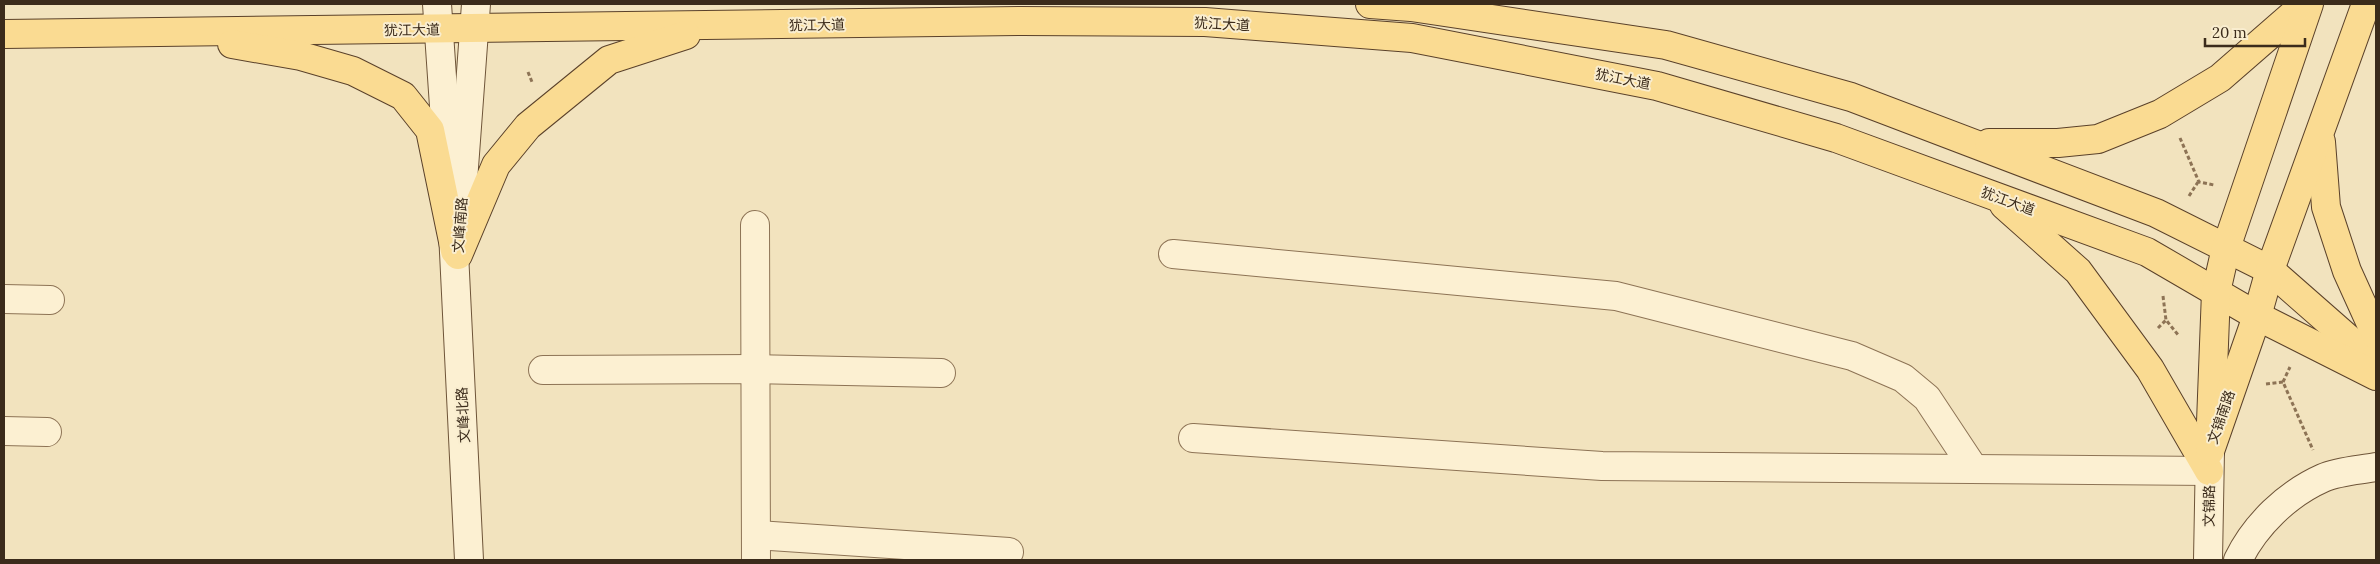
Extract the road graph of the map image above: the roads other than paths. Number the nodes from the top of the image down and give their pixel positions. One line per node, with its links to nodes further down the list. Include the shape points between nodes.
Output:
1 (1370, 4): 6 (main road)
2 (1443, 4): 6 (main road)
3 (2304, 4): 13 (main road, via 2220,78 2160,114 2098,139 2058,144)
4 (2309, 4): 16 (main road, 文锦南路)
5 (2366, 4): 12 (main road, 文锦南路)
6 (1411, 8): 13 (main road, via 1666,45 1851,97)
7 (475, 16): 8 (main road, 犹江大道); 9 (main road, 犹江大道); 18 (street, 文峰南路)
8 (438, 17): 10 (main road, 犹江大道); 18 (street, 文峰南路)
9 (711, 27): 14 (main road, 犹江大道, via 1022,21 1205,22 1412,38 1657,86 1836,138); 18 (main road, via 609,60 528,126 496,165)
10 (164, 33): 11 (main road, 犹江大道); 18 (main road, via 301,56 353,71 403,96 430,130)
11 (4, 34)
12 (2320, 131): 19 (main road, 文锦南路); 24 (main road, via 2326,207 2347,271)
13 (1972, 143): 16 (main road, via 2156,213)
14 (1994, 196): 20 (main road, 犹江大道, via 2147,252); 33 (main road, via 2078,272 2150,369)
15 (755, 225): 26 (street)
16 (2226, 248): 19 (main road); 20 (main road, 文锦南路)
17 (1172, 254): 35 (street, via 1616,296 1852,356 1903,378 1928,398)
18 (456, 259): 38 (street, 文峰北路)
19 (2270, 270): 23 (main road, 文锦南路); 25 (main road)
20 (2216, 292): 23 (main road, 犹江大道); 33 (main road, 文锦南路)
21 (4, 299): 22 (street)
22 (50, 300)
23 (2257, 316): 29 (main road, 犹江大道); 33 (main road, 文锦南路)
24 (2376, 335)
25 (2376, 363)
26 (756, 369): 27 (street); 28 (street); 36 (street)
27 (543, 370)
28 (942, 373)
29 (2376, 376)
30 (4, 431): 31 (street)
31 (47, 432)
32 (1193, 438): 35 (street, via 1602,466)
33 (2210, 461): 35 (street); 39 (street, 文锦路)
34 (2376, 467): 40 (street, via 2324,477 2298,492 2271,512)
35 (1974, 469)
36 (756, 548): 37 (street)
37 (1009, 552)
38 (469, 560)
39 (2208, 560)
40 (2238, 560)

